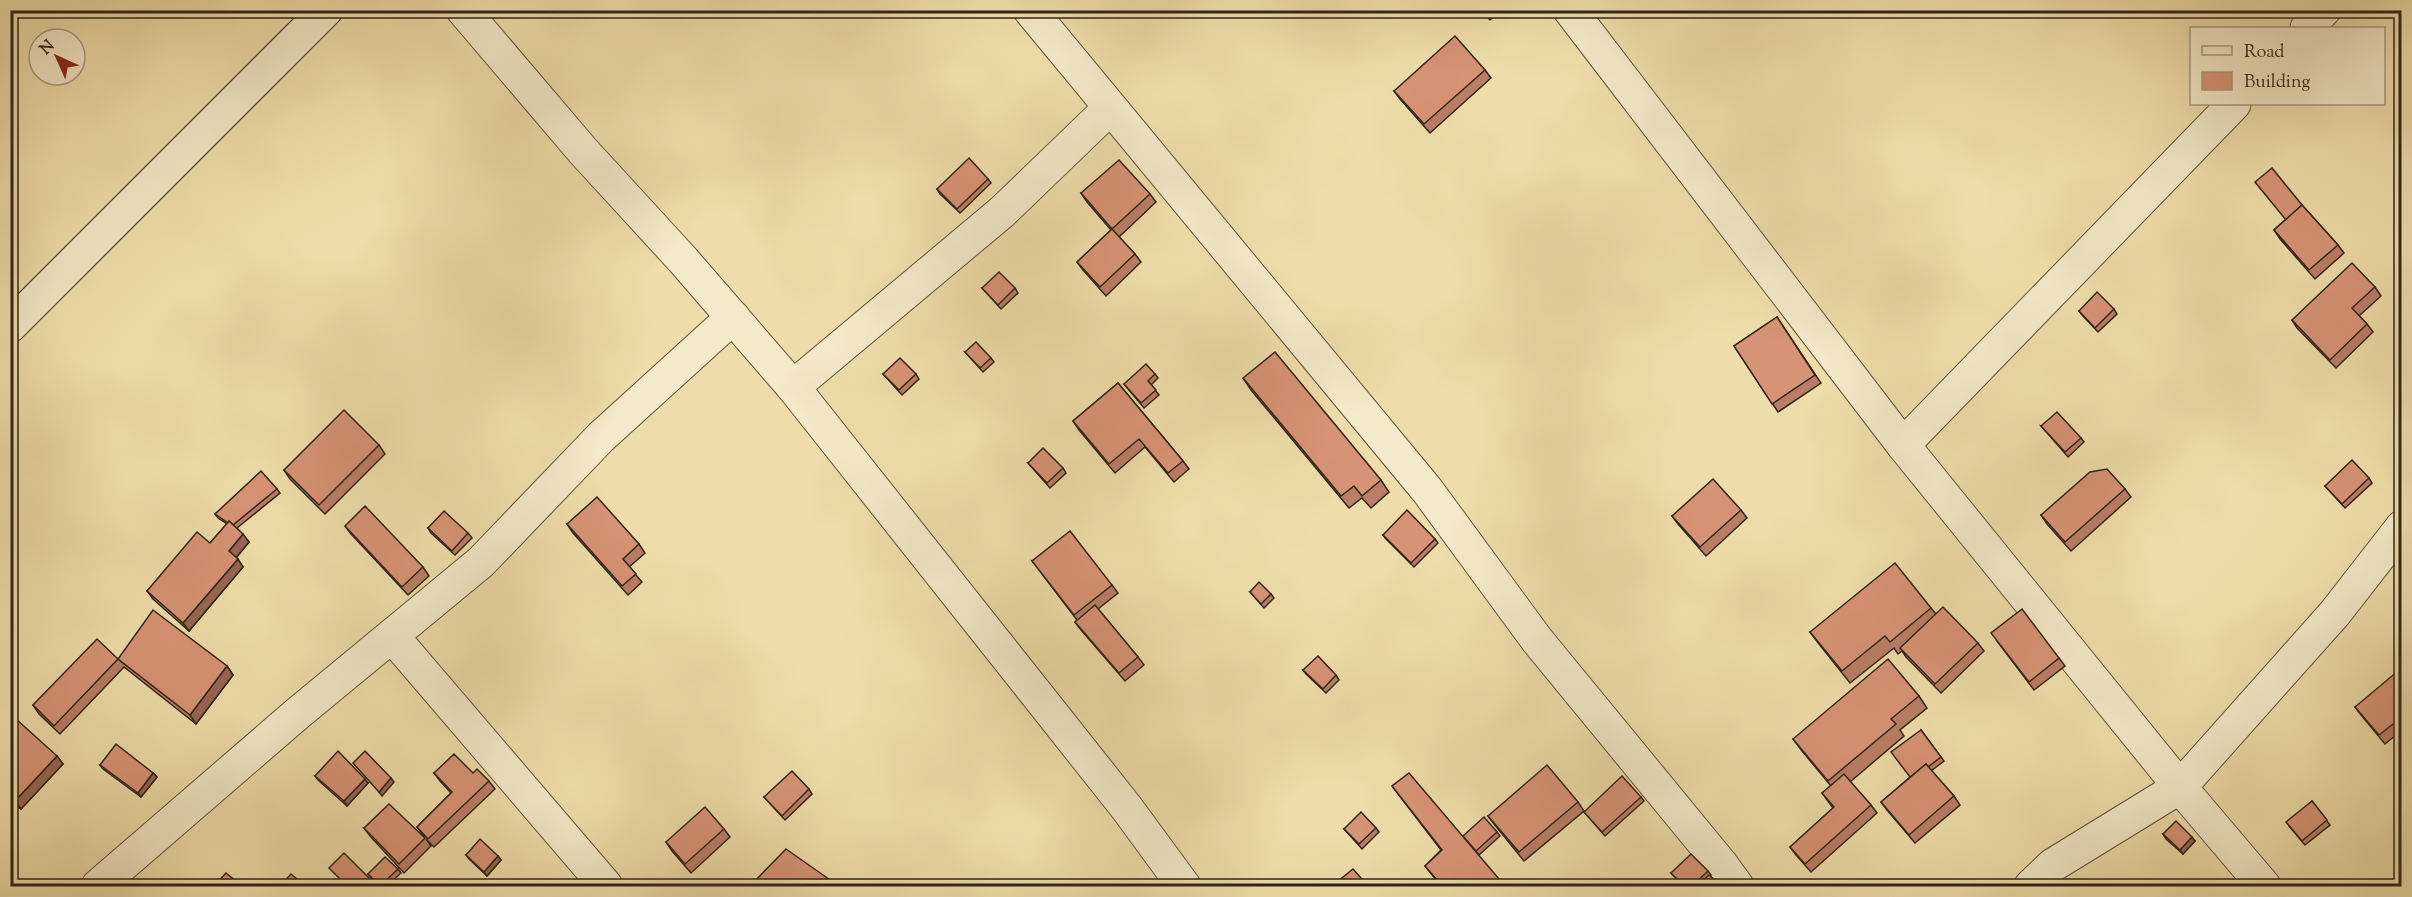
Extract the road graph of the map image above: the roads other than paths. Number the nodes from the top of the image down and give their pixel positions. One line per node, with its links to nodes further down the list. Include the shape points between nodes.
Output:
1 (326, 10): 10 (street)
2 (463, 10): 9 (street, via 583,151)
3 (1030, 10): 8 (street)
4 (1570, 10): 12 (street)
5 (2325, 10): 6 (street)
6 (2308, 27)
7 (2233, 105): 12 (street)
8 (1110, 108): 11 (street, via 1002,212); 19 (street, via 1427,490 1537,640)
9 (733, 317): 11 (street); 14 (street, via 601,437 481,562)
10 (10, 326)
11 (794, 387): 18 (street)
12 (1903, 445): 15 (street)
13 (2402, 527): 15 (street, via 2335,613)
14 (392, 636): 16 (street); 17 (street)
15 (2180, 787): 20 (street, via 2053,865); 21 (street)
16 (103, 884)
17 (606, 886)
18 (1184, 886)
19 (1737, 886)
20 (2031, 886)
21 (2264, 886)

